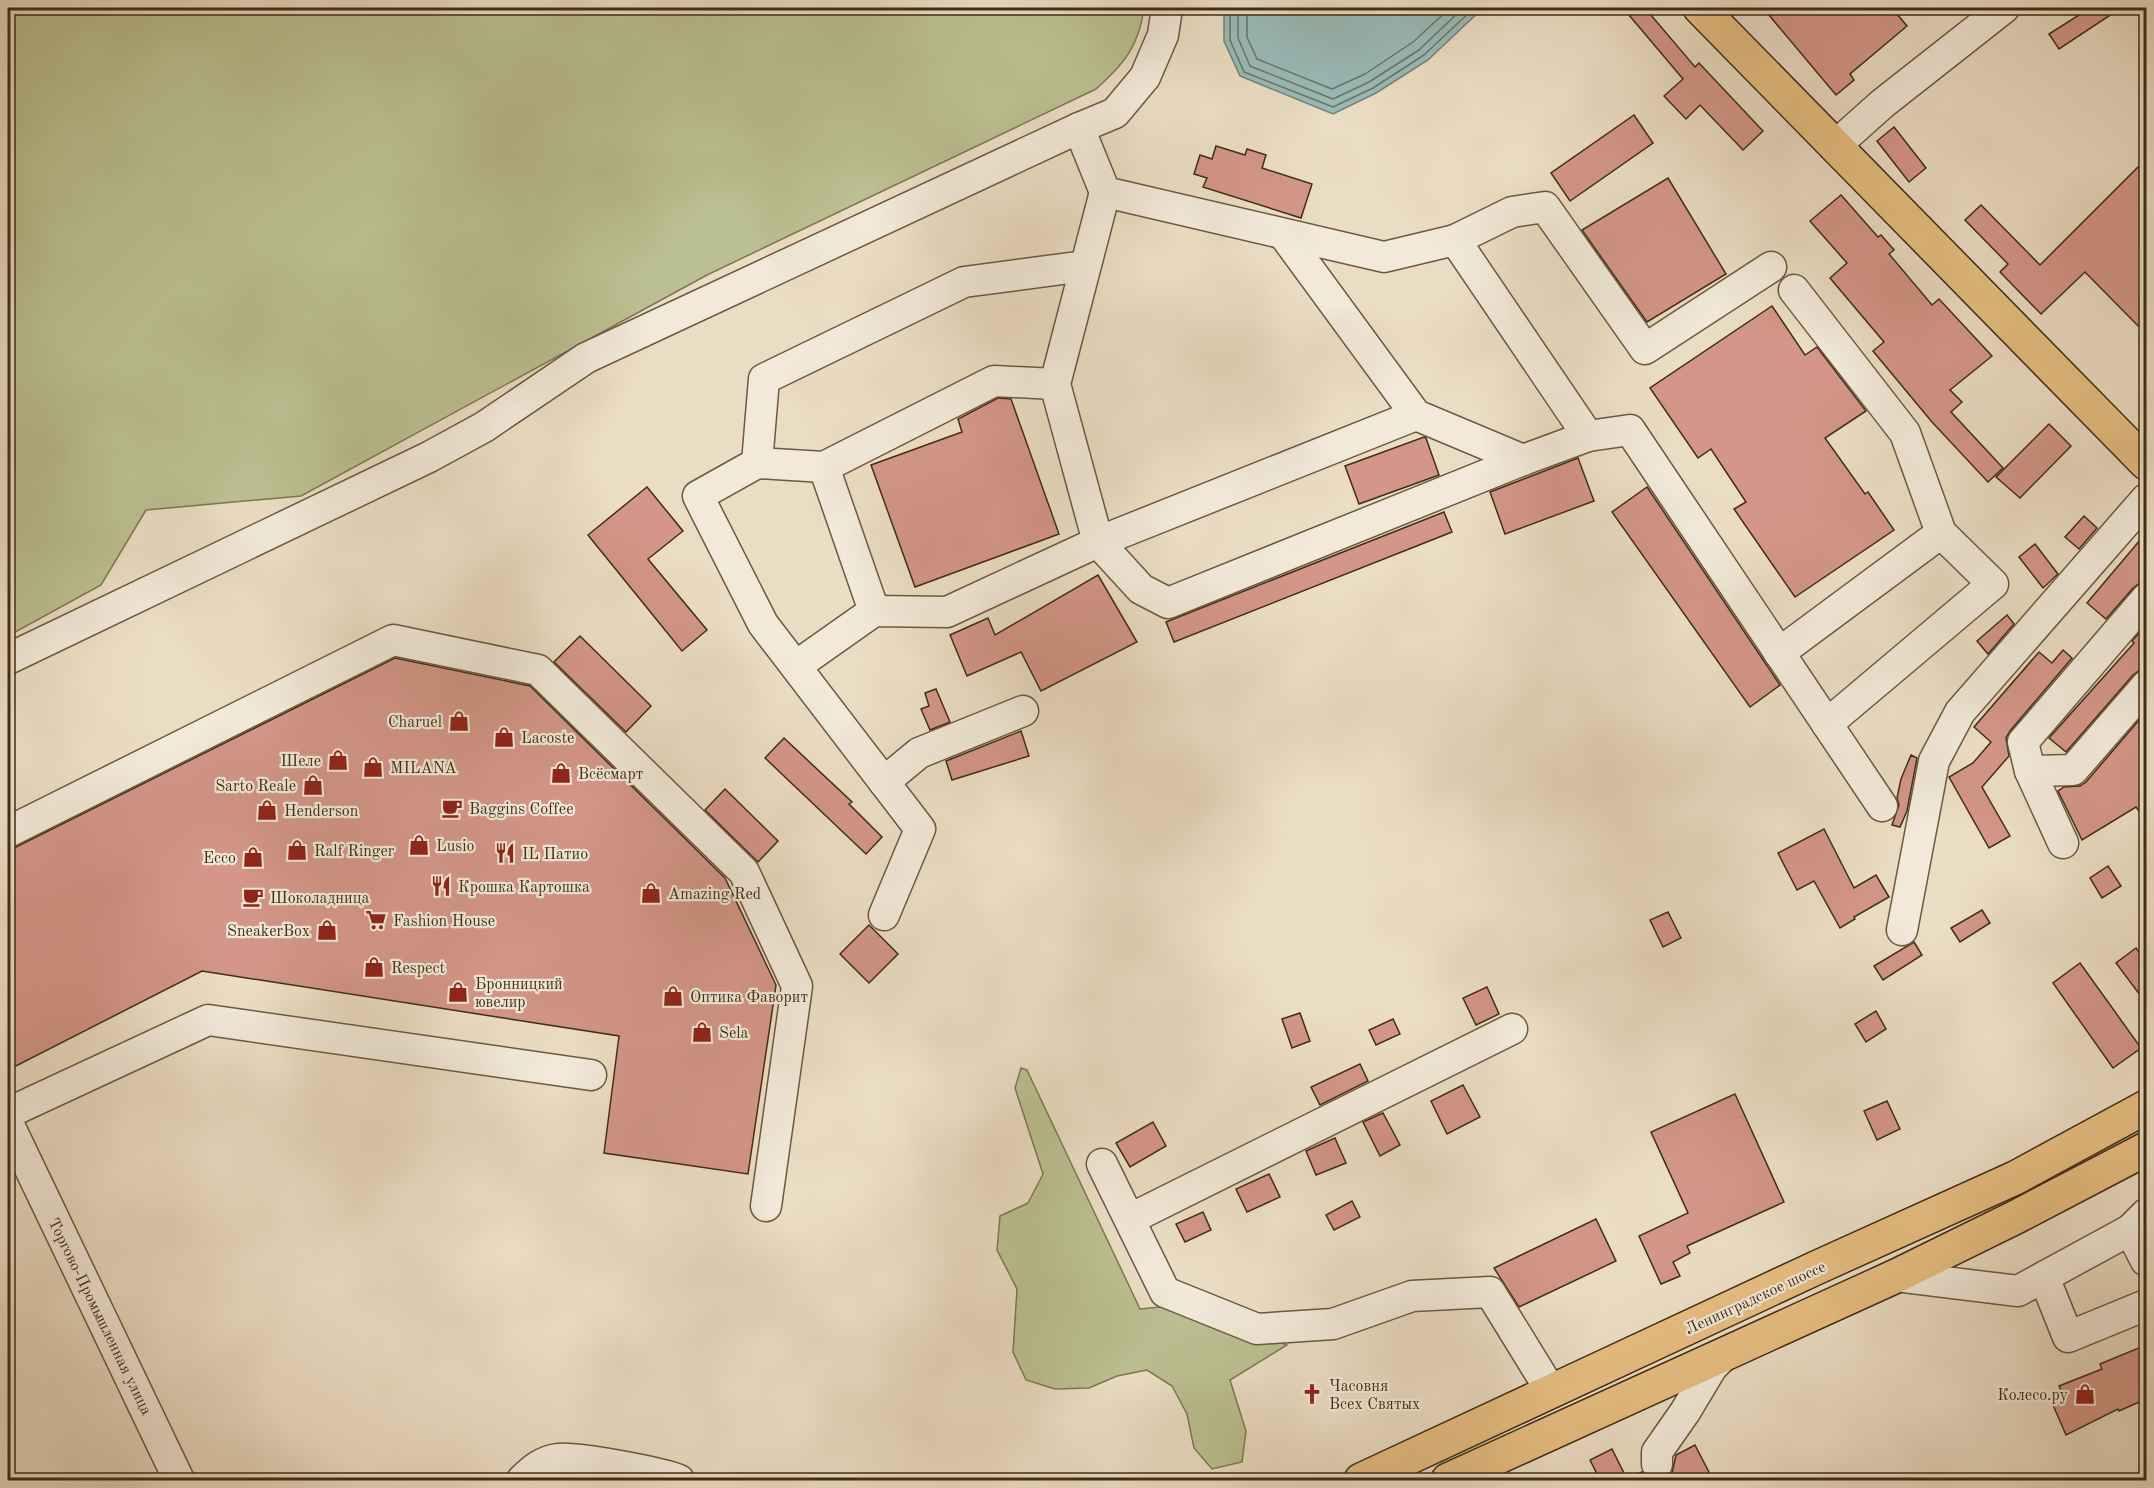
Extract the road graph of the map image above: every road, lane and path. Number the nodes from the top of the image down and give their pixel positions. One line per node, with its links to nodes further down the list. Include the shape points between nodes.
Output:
1 (1167, 8): 4 (street, via 1163,35 1145,77 1115,113)
2 (1700, 8): 5 (main road)
3 (2004, 8): 5 (street)
4 (1079, 128): 6 (street); 25 (street, via 586,358 484,427 429,457)
5 (1835, 146): 17 (main road)
6 (1105, 192): 7 (street); 9 (street)
7 (1284, 235): 8 (street, via 1384,257); 13 (street)
8 (1455, 240): 10 (street, via 1512,212 1545,207 1645,349); 14 (street)
9 (1085, 266): 12 (street); 16 (street, via 964,282 764,379)
10 (1771, 267)
11 (1794, 290): 20 (street, via 1905,433)
12 (1055, 384): 18 (street, via 994,381); 21 (street)
13 (1416, 415): 15 (street); 21 (street)
14 (1588, 436): 15 (street); 24 (street, via 1630,430)
15 (1523, 460): 21 (street, via 1168,603 1141,589)
16 (757, 463): 18 (street); 26 (street, via 698,496 763,624)
17 (2146, 463)
18 (824, 466): 23 (street)
19 (2146, 499): 36 (street, via 1960,712 1934,761)
20 (1941, 533): 24 (street); 29 (street, via 1993,584)
21 (1098, 542): 23 (street, via 947,612)
22 (2146, 599): 30 (street, via 2023,742)
23 (874, 611): 26 (street)
24 (1779, 653): 29 (street)
25 (8, 659)
26 (796, 666): 31 (street)
27 (2146, 686): 30 (street, via 2073,770)
28 (1023, 711): 31 (street, via 919,753)
29 (1827, 724): 32 (street)
30 (2030, 771): 34 (street)
31 (884, 782): 35 (street, via 920,829)
32 (1882, 806)
33 (8, 832): 45 (street, via 393,640 538,670 744,873 797,986)
34 (2063, 843)
35 (884, 915)
36 (1902, 930)
37 (1512, 1029): 46 (street)
38 (591, 1075): 40 (street, via 208,1020)
39 (2146, 1107): 53 (main road, Ленинградское шоссе, via 2015,1178)
40 (8, 1113)
41 (8, 1124): 44 (street, Торгово-Промышленная улица)
42 (2146, 1149): 49 (main road)
43 (1102, 1164): 46 (street)
44 (20, 1177): 56 (street, Торгово-Промышленная улица)
45 (766, 1206)
46 (1130, 1219): 53 (street, via 1166,1292 1257,1329 1334,1324 1412,1296 1490,1292)
47 (2138, 1222): 48 (street); 50 (street)
48 (2146, 1261)
49 (1896, 1276): 50 (street, via 2018,1291); 52 (main road)
50 (2044, 1277): 51 (street, via 2068,1337)
51 (2146, 1305)
52 (1723, 1356): 54 (street, via 1657,1452); 59 (main road)
53 (1551, 1391): 55 (main road, Ленинградское шоссе)
54 (1658, 1464)
55 (1362, 1479)
56 (179, 1480)
57 (522, 1480): 58 (street, via 544,1462 560,1458)
58 (678, 1480)
59 (1448, 1480)

